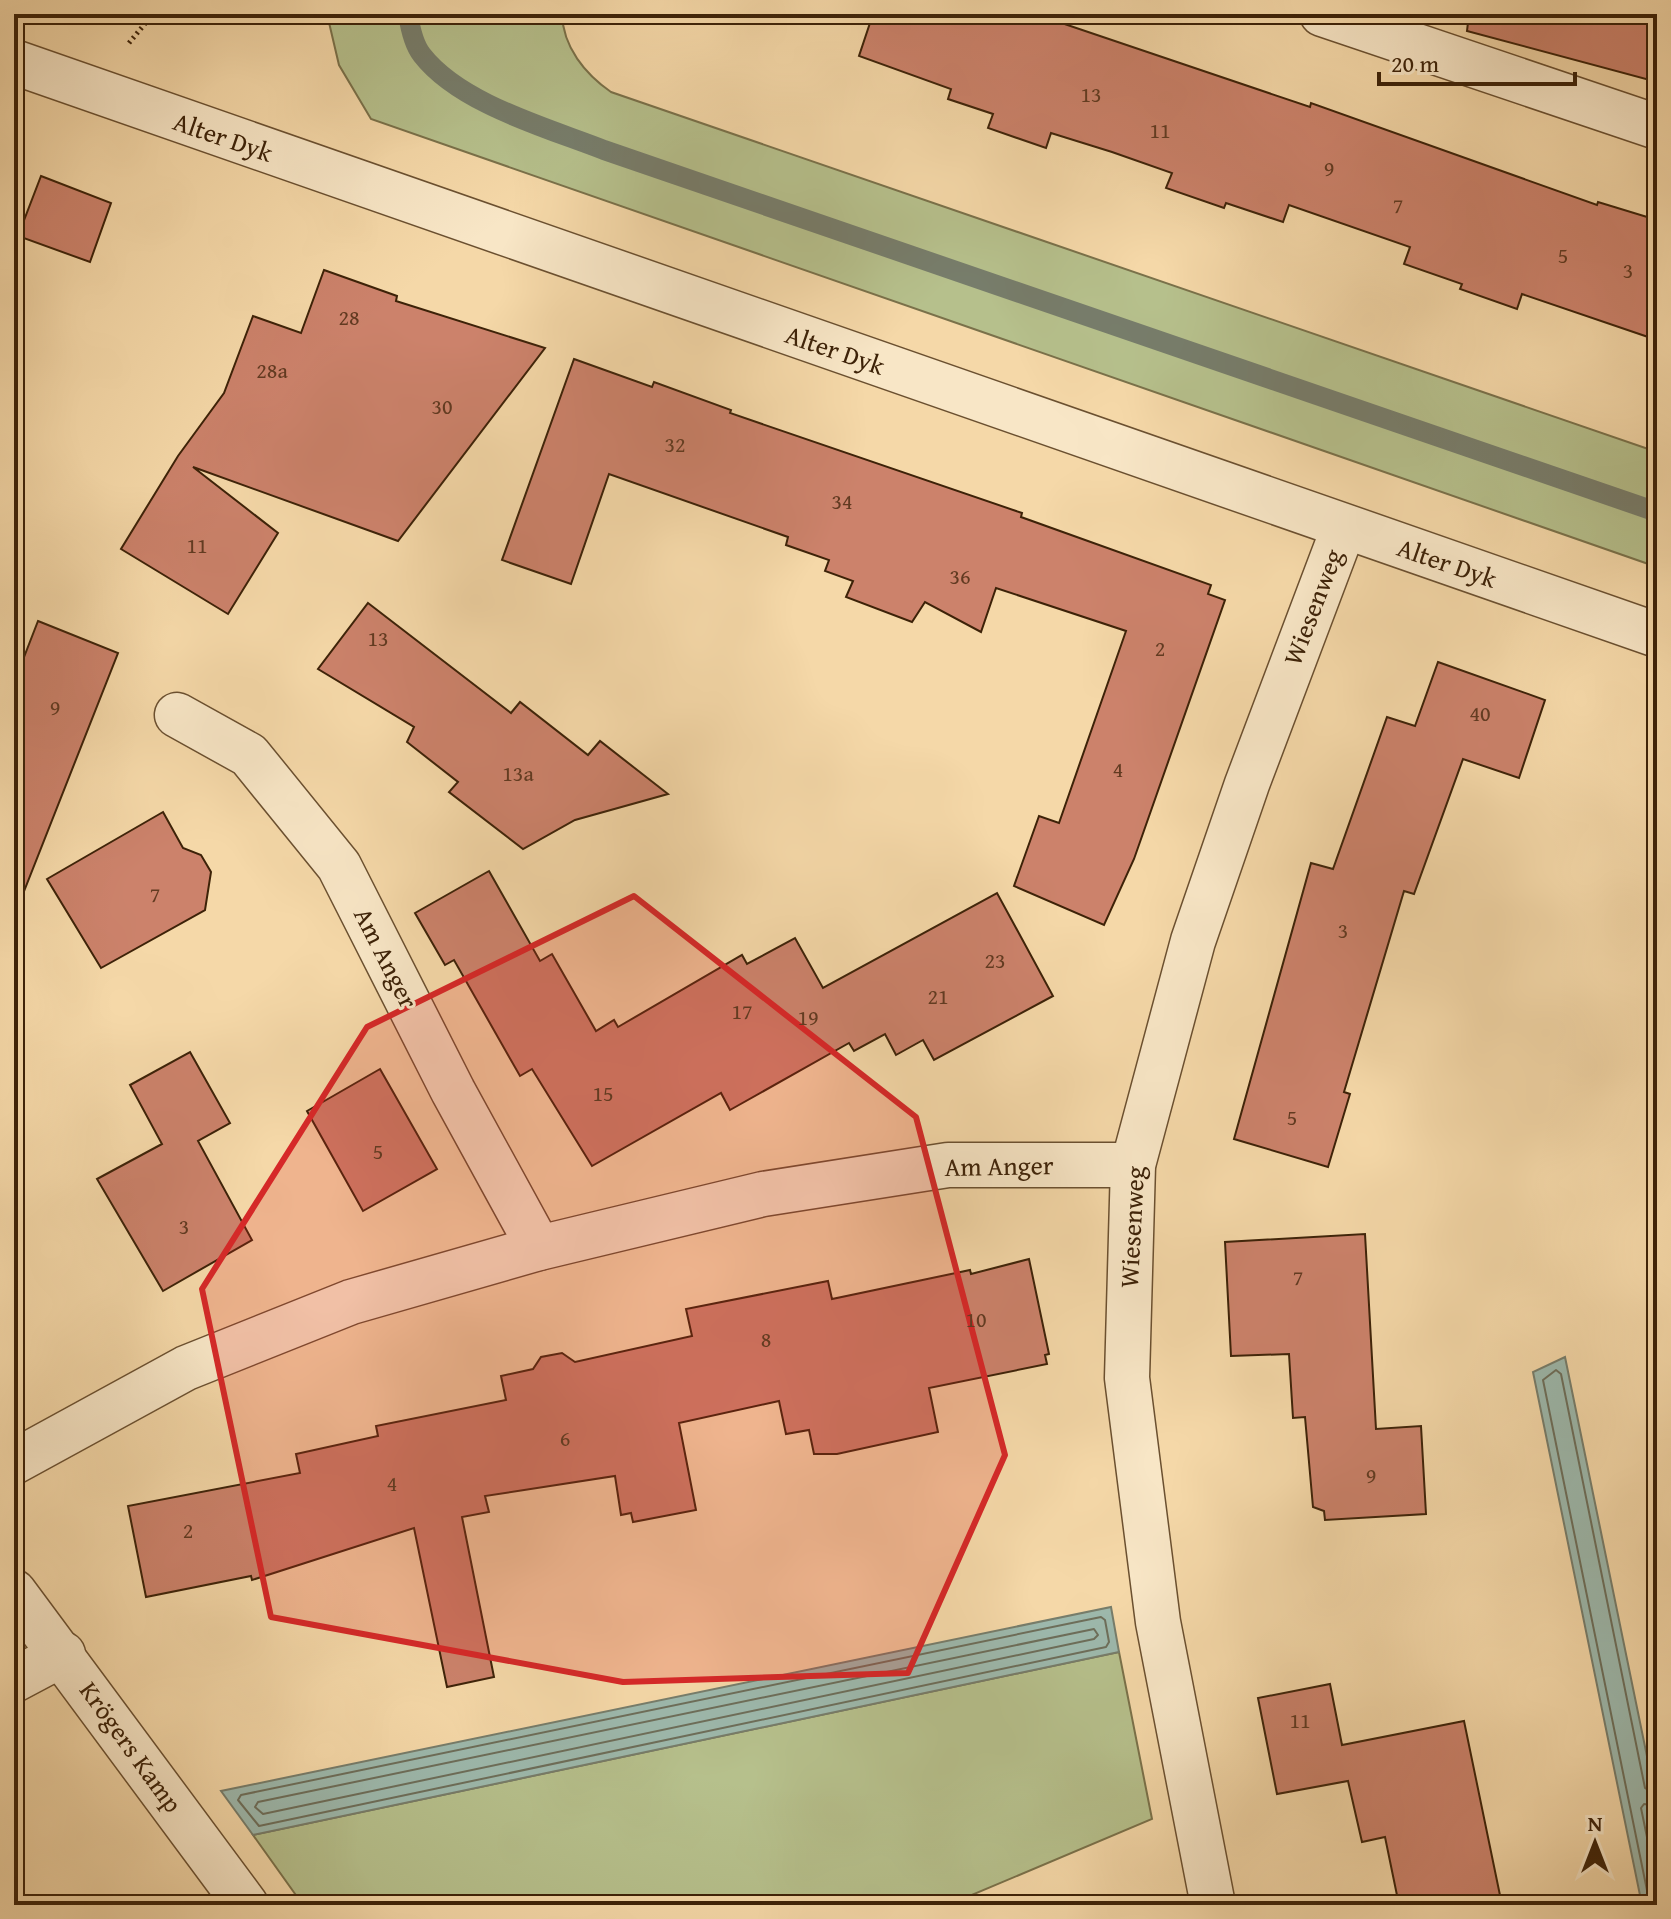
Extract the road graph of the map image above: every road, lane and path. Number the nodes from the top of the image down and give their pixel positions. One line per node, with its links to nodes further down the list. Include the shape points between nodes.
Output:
1 (1322, 14): 3 (street)
2 (14, 62): 4 (street, Alter Dyk)
3 (1657, 127)
4 (1344, 527): 5 (street, Alter Dyk); 7 (street, Wiesenweg, via 1193,941)
5 (1657, 635)
6 (177, 715): 8 (street, Am Anger, via 249,755 339,866)
7 (1133, 1165): 8 (street, Am Anger, via 948,1165 763,1194); 14 (street, Wiesenweg, via 1127,1378 1158,1622)
8 (539, 1248): 9 (street, Am Anger, via 351,1302 186,1368)
9 (14, 1462)
10 (14, 1592): 11 (street, Krögers Kamp)
11 (63, 1654): 12 (street); 13 (street, Krögers Kamp)
12 (14, 1680)
13 (246, 1905)
14 (1213, 1905)

